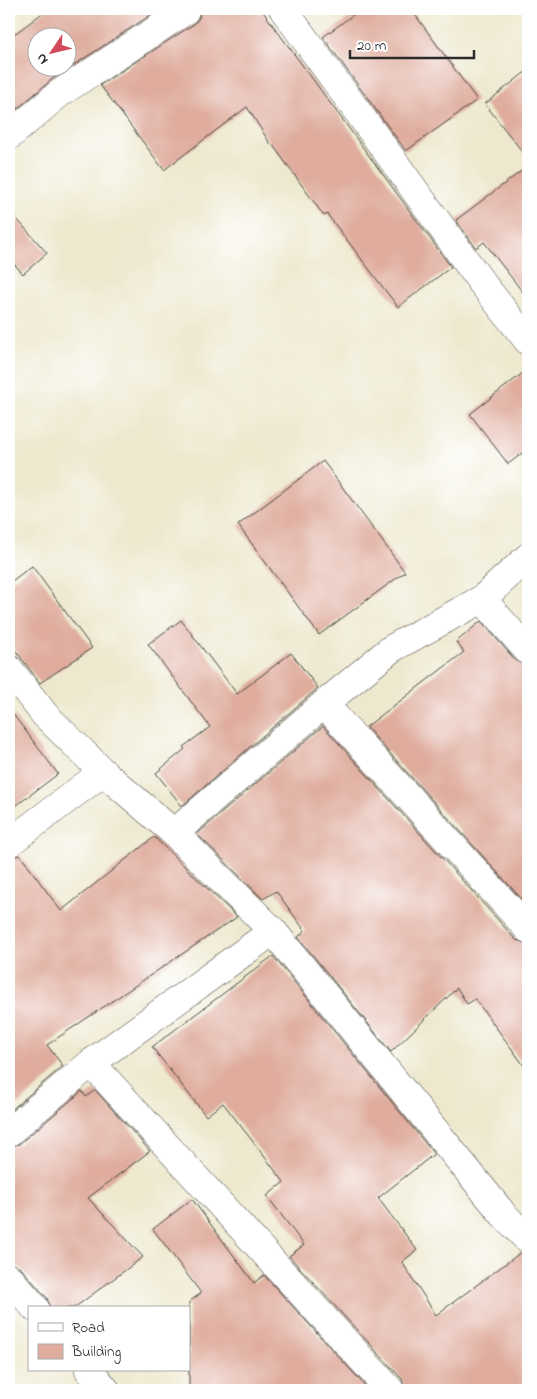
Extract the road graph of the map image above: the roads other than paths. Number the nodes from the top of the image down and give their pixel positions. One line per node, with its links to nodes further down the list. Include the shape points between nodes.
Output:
1 (283, 9): 4 (street, via 482,283)
2 (184, 11): 3 (street, via 60,94)
3 (9, 136)
4 (528, 341)
5 (528, 557): 6 (street)
6 (482, 599): 7 (street); 9 (street, via 391,649)
7 (528, 651)
8 (9, 668): 10 (street, via 45,715)
9 (324, 704): 11 (street); 13 (street)
10 (103, 772): 11 (street); 12 (street)
11 (174, 833): 14 (street)
12 (9, 842)
13 (528, 929)
14 (273, 931): 15 (street); 17 (street, via 503,1214)
15 (91, 1063): 16 (street); 22 (street)
16 (9, 1132)
17 (528, 1240)
18 (9, 1278): 19 (street)
19 (33, 1306)
20 (90, 1372): 21 (street)
21 (106, 1390)
22 (390, 1390)

